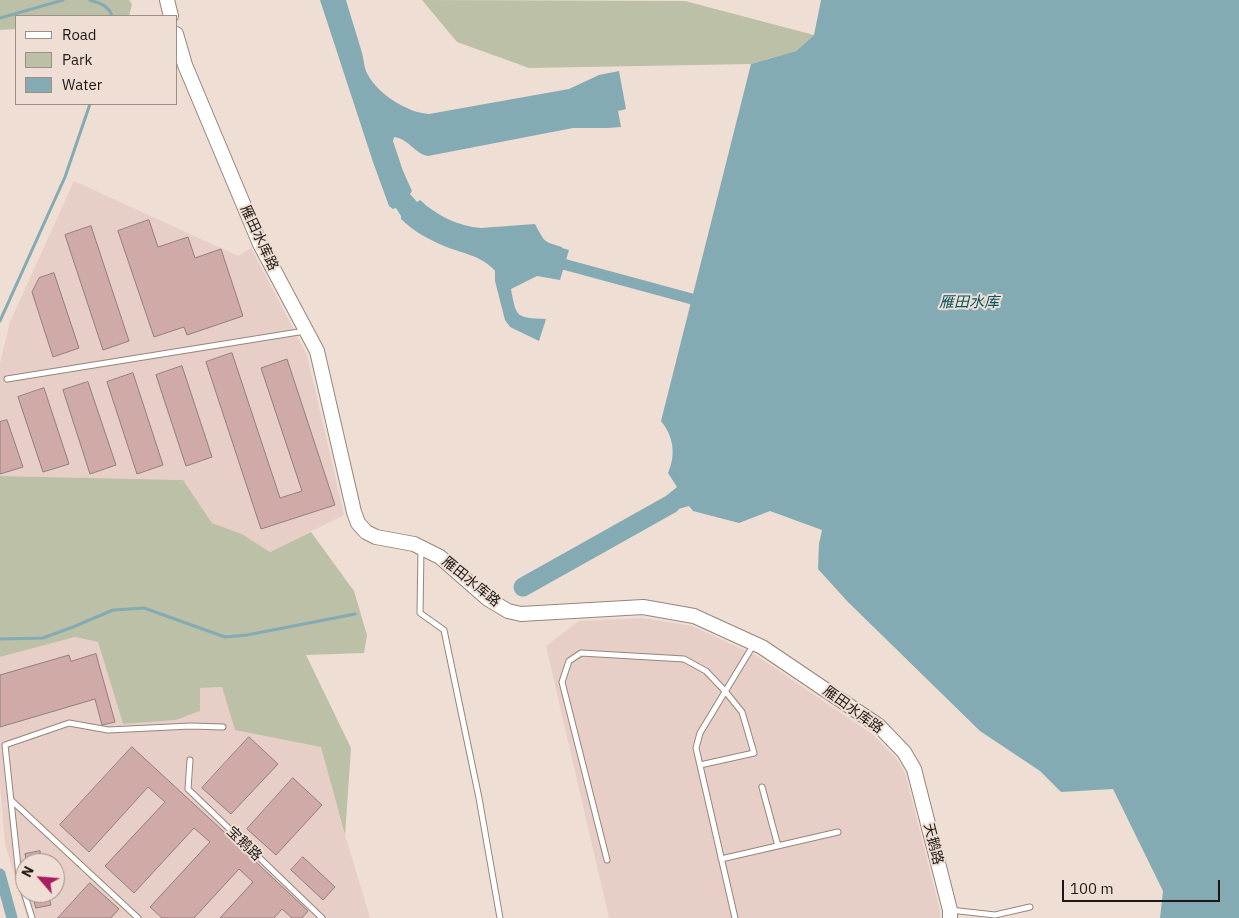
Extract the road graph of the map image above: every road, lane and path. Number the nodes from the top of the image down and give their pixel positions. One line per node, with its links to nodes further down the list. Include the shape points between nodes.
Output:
1 (167, 0): 2 (main road)
2 (171, 15)
3 (178, 40): 4 (main road, 雁田水库路, via 260,244)
4 (306, 330): 5 (lane); 6 (main road, 雁田水库路, via 317,351 358,524 376,537)
5 (7, 379)
6 (421, 547): 7 (main road, 雁田水库路, via 440,557 488,599 508,611 521,614 643,607 694,616); 24 (lane, via 420,613 444,630)
7 (754, 643): 8 (lane); 12 (main road, 雁田水库路, via 879,726 904,752)
8 (726, 691): 11 (lane, via 700,733 696,748); 11 (lane, via 742,712 754,753); 18 (lane, via 706,671 684,659 581,654 568,660 562,682)
9 (223, 727): 14 (lane, via 108,730 70,723 5,744)
10 (190, 760): 23 (lane, 宝鹅路, via 188,790)
11 (700, 765): 17 (lane)
12 (914, 769): 20 (main road, 天鹅路)
13 (762, 787): 16 (lane)
14 (10, 800): 21 (lane, via 19,876); 22 (lane)
15 (838, 832): 16 (lane)
16 (778, 846): 17 (lane)
17 (721, 858): 25 (lane)
18 (607, 860)
19 (1030, 908): 20 (lane, via 995,915)
20 (950, 914)
21 (32, 918)
22 (138, 918)
23 (322, 918)
24 (500, 918)
25 (735, 918)

